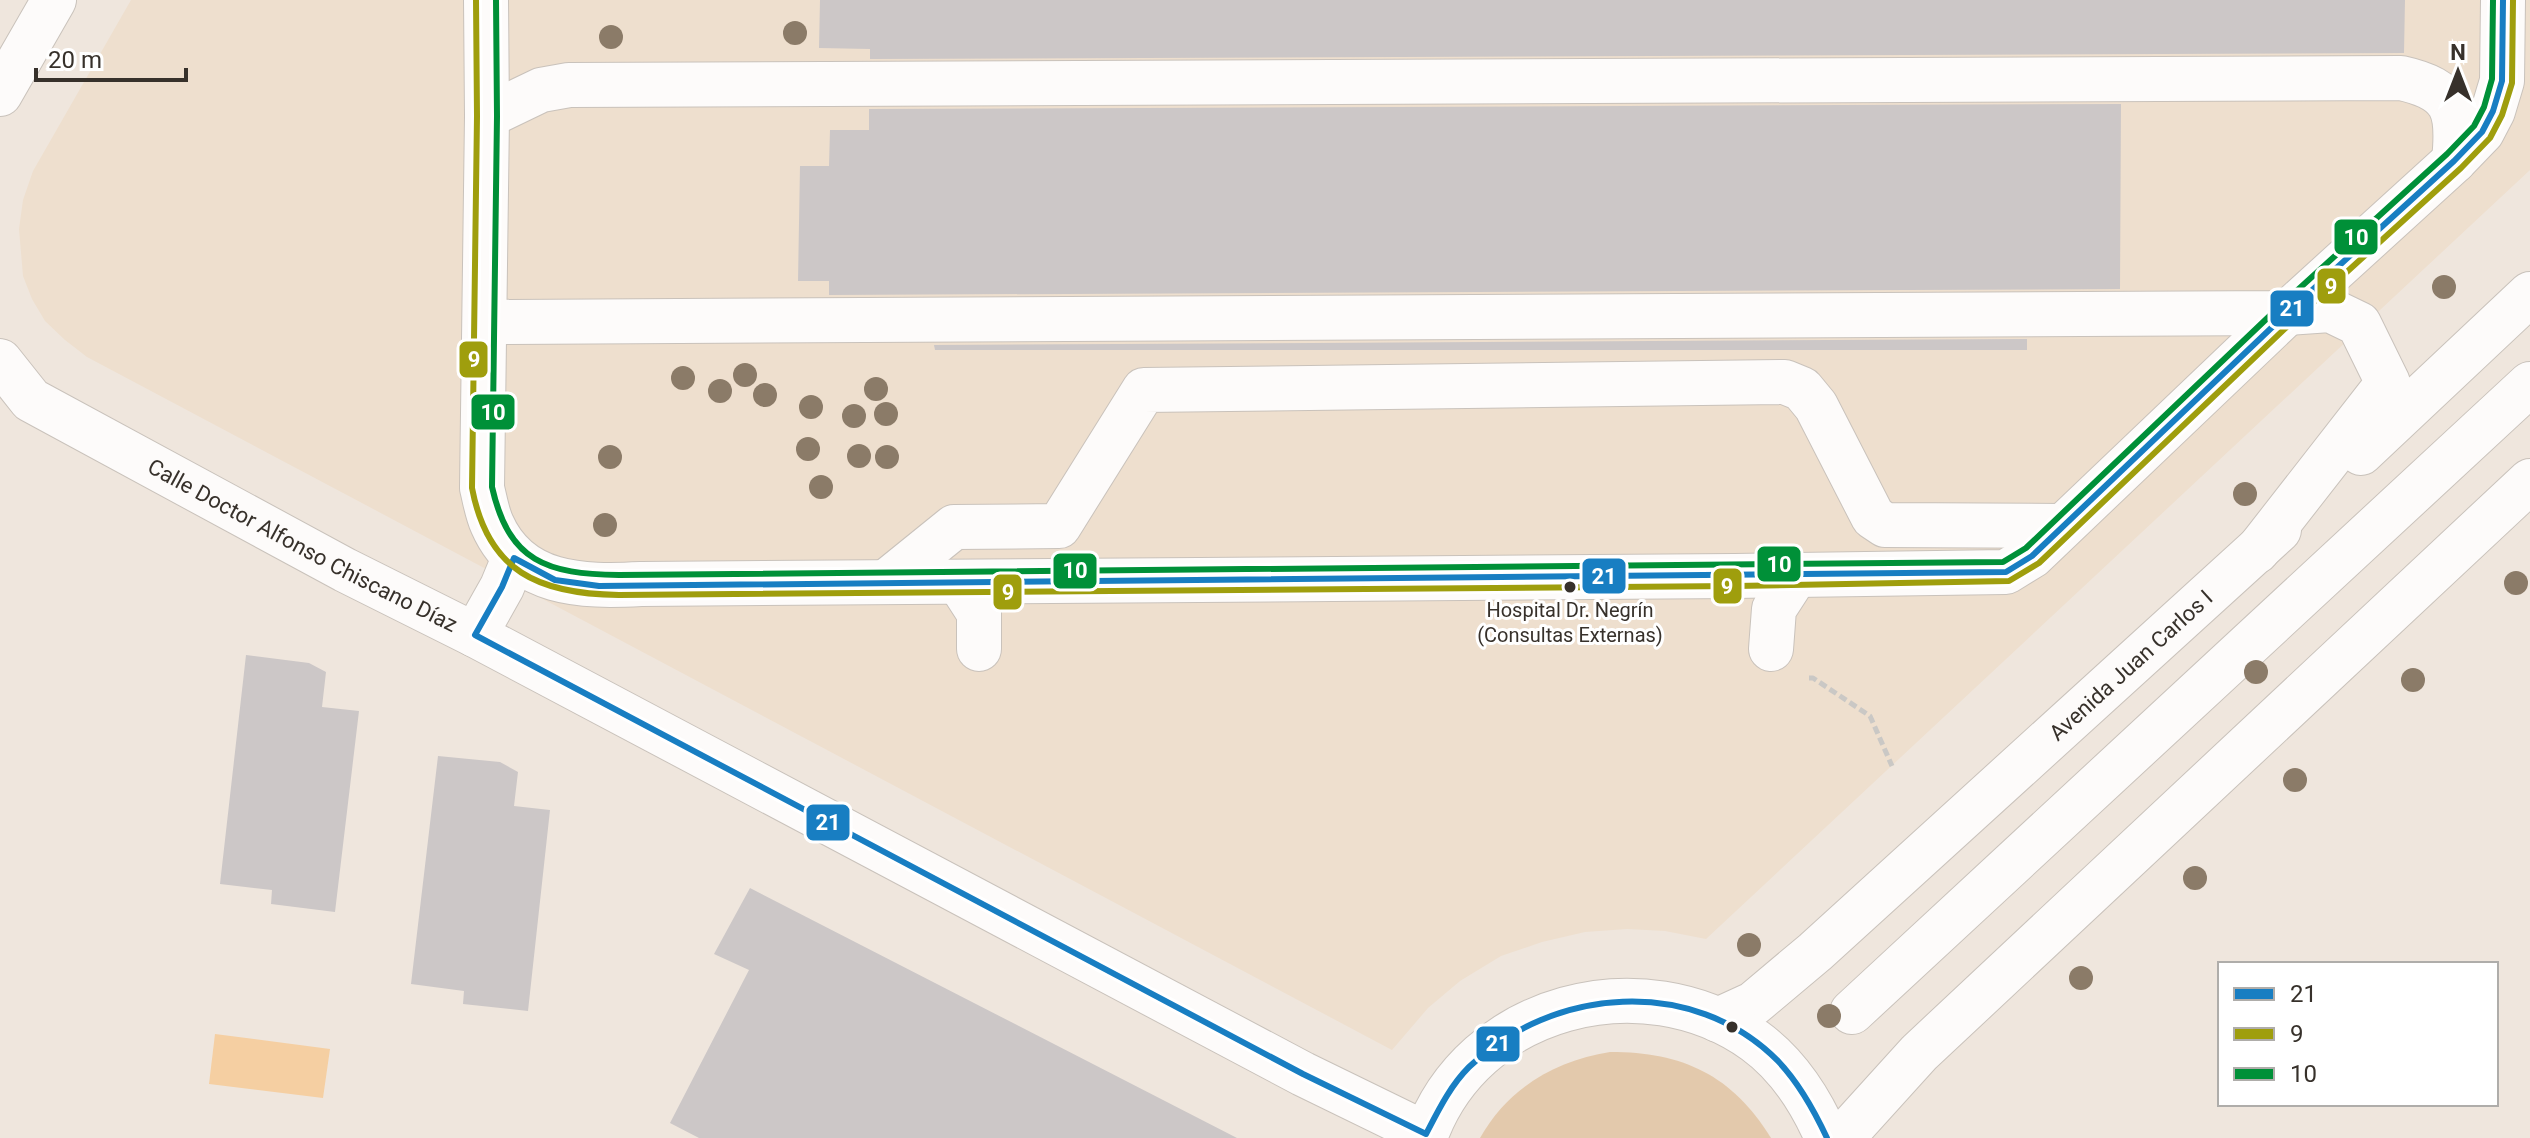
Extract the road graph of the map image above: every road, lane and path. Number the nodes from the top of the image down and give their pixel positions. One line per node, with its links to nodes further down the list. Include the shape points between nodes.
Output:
1 (54, 0): 4 (street)
2 (486, 0): 5 (street)
3 (2503, 0): 6 (street, via 2502,81 2493,111 2482,132)
4 (0, 94)
5 (487, 116): 6 (street, via 541,90 569,85 2401,78 2444,96 2455,116); 9 (street)
6 (2454, 161): 8 (street)
7 (2530, 294): 14 (street, Avenida Juan Carlos I)
8 (2287, 313): 9 (street); 13 (street); 14 (street, via 2330,310 2359,324 2388,383)
9 (485, 322): 15 (street, via 482,488 491,524)
10 (0, 361): 19 (street, Calle Doctor Alfonso Chiscano Díaz, via 31,400)
11 (2530, 384): 24 (street)
12 (2530, 481): 28 (street, via 1919,1053)
13 (2062, 526): 16 (street, via 2032,556 2006,572); 17 (street, via 1885,525 1873,517 1816,406 1802,389 1785,382 1144,390 1059,526 954,527)
14 (2257, 551): 25 (street, Avenida Juan Carlos I, via 1815,952 1753,1004)
15 (514, 558): 17 (street, via 555,580 599,586); 19 (street)
16 (1796, 575): 18 (street); 21 (street, via 1774,609)
17 (886, 582): 18 (street)
18 (959, 582): 20 (street, via 979,613)
19 (475, 635): 26 (street, Calle Doctor Alfonso Chiscano Díaz)
20 (979, 649)
21 (1771, 649)
22 (1805, 678): 23 (path, via 1813,678 1870,716)
23 (1892, 766)
24 (1852, 1012)
25 (1718, 1020): 26 (street, via 1682,1006 1643,1000 1604,1001 1541,1017 1496,1043 1467,1069); 27 (street, via 1756,1042 1788,1073 1814,1108)
26 (1426, 1136)
27 (1827, 1138)
28 (1842, 1138)

